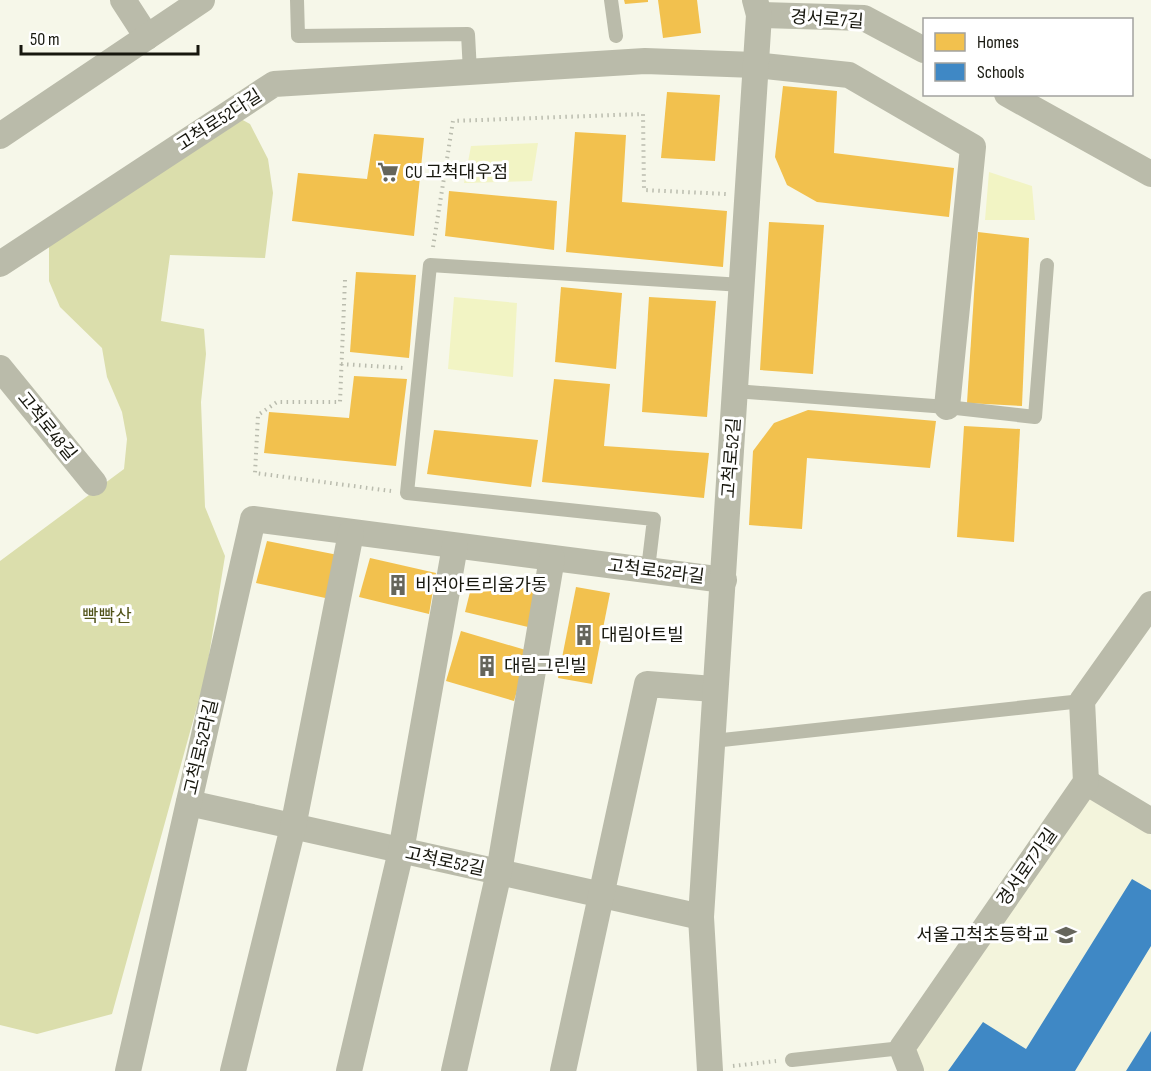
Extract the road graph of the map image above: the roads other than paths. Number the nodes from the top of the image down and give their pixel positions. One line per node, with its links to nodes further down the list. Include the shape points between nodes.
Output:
1 (123, 0): 7 (street)
2 (202, 0): 7 (street)
3 (297, 0): 10 (lane, via 298,36 468,34)
4 (611, 0): 6 (lane)
5 (757, 8): 8 (street, 경서로7길, via 864,18); 9 (street, 고척로52길)
6 (616, 36)
7 (147, 37): 12 (street)
8 (923, 49)
9 (755, 66): 10 (street, 고척로52다길, via 645,61); 16 (street, 고척로52길); 19 (street, 고척로52다길, via 849,75 973,147)
10 (470, 72): 14 (street, 고척로52다길, via 274,84)
11 (1011, 96): 13 (street)
12 (0, 135)
13 (1151, 174)
14 (0, 264)
15 (1047, 265): 19 (lane, via 1035,417)
16 (742, 285): 18 (street, 고척로52길); 24 (lane, via 430,265 407,493 654,519)
17 (0, 368): 20 (street, 고척로48길)
18 (735, 391): 19 (lane); 25 (street, 고척로52길)
19 (947, 407)
20 (93, 483)
21 (351, 533): 22 (street, 고척로52라길); 31 (street, 고척로52라길, via 253,519); 33 (street)
22 (455, 546): 23 (street, 고척로52라길); 34 (street)
23 (552, 558): 24 (street, 고척로52라길); 35 (street)
24 (648, 569): 25 (street, 고척로52라길)
25 (724, 580): 27 (street, 고척로52길)
26 (1151, 604): 28 (street)
27 (714, 689): 29 (street, 고척로52길); 36 (street, via 647,684)
28 (1082, 701): 29 (lane); 30 (street)
29 (713, 741): 37 (street, 고척로52길)
30 (1086, 782): 32 (street); 39 (street, 경서로7가길)
31 (189, 803): 33 (street, 고척로52길); 41 (street, 고척로52라길)
32 (1151, 821)
33 (293, 827): 34 (street, 고척로52길); 42 (street)
34 (401, 851): 35 (street, 고척로52길); 43 (street)
35 (499, 872): 36 (street, 고척로52길); 44 (street)
36 (602, 895): 37 (street, 고척로52길); 45 (street)
37 (701, 917): 40 (street, 고척로52길)
38 (792, 1060): 39 (lane)
39 (906, 1060)
40 (710, 1069)
41 (128, 1071)
42 (233, 1071)
43 (349, 1071)
44 (454, 1071)
45 (563, 1071)

